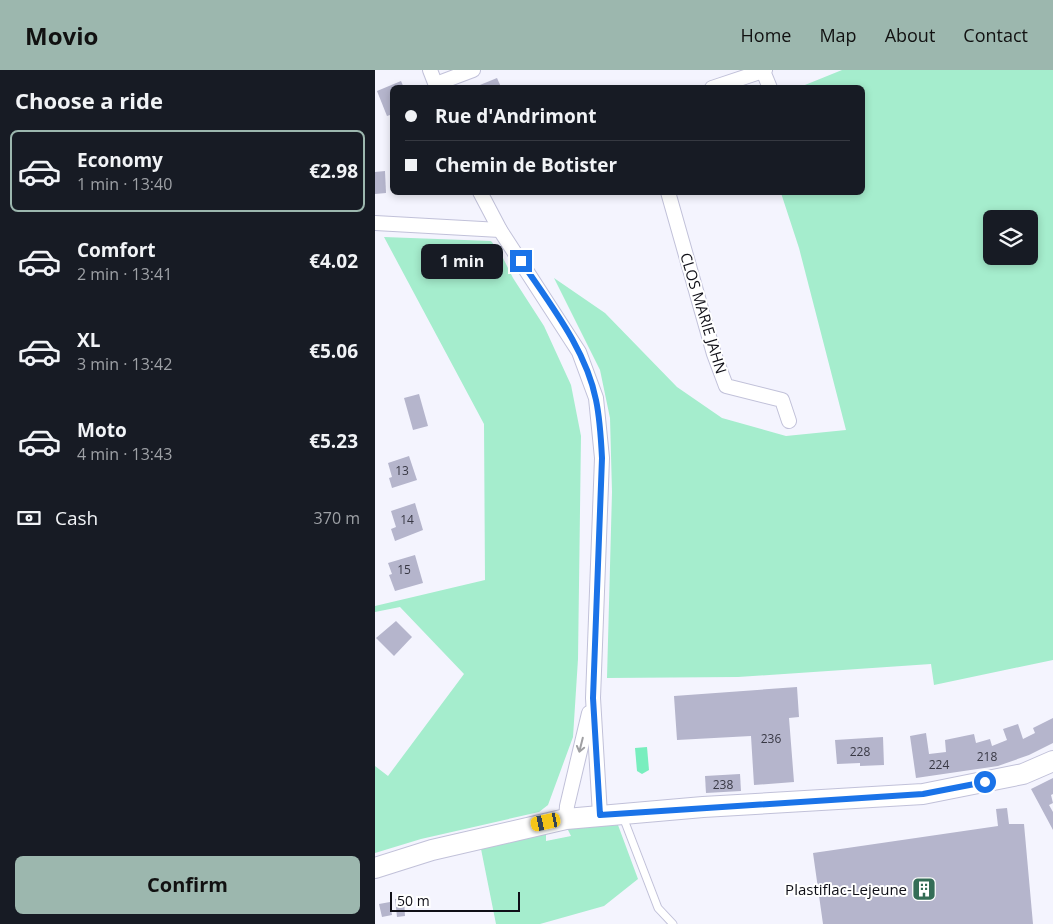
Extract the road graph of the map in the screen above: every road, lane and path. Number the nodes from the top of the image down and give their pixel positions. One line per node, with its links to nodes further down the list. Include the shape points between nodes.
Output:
1 (430, 70): 4 (street)
2 (473, 70): 5 (street)
3 (764, 70): 6 (street); 7 (street)
4 (437, 85)
5 (439, 85)
6 (721, 85)
7 (769, 85)
8 (482, 195): 11 (street)
9 (669, 195): 12 (street, CLOS MARIE JAHN, via 726,386 782,400)
10 (375, 223): 11 (street)
11 (500, 230): 13 (street, via 579,352 596,398 602,458)
12 (789, 421)
13 (593, 698): 16 (street); 17 (street, one-way to 17)
14 (1053, 761): 15 (street, via 1023,774 923,794)
15 (622, 814): 16 (street); 19 (lane, via 659,908)
16 (600, 815): 17 (street)
17 (566, 819): 18 (street, via 432,850)
18 (375, 868)
19 (673, 924)

